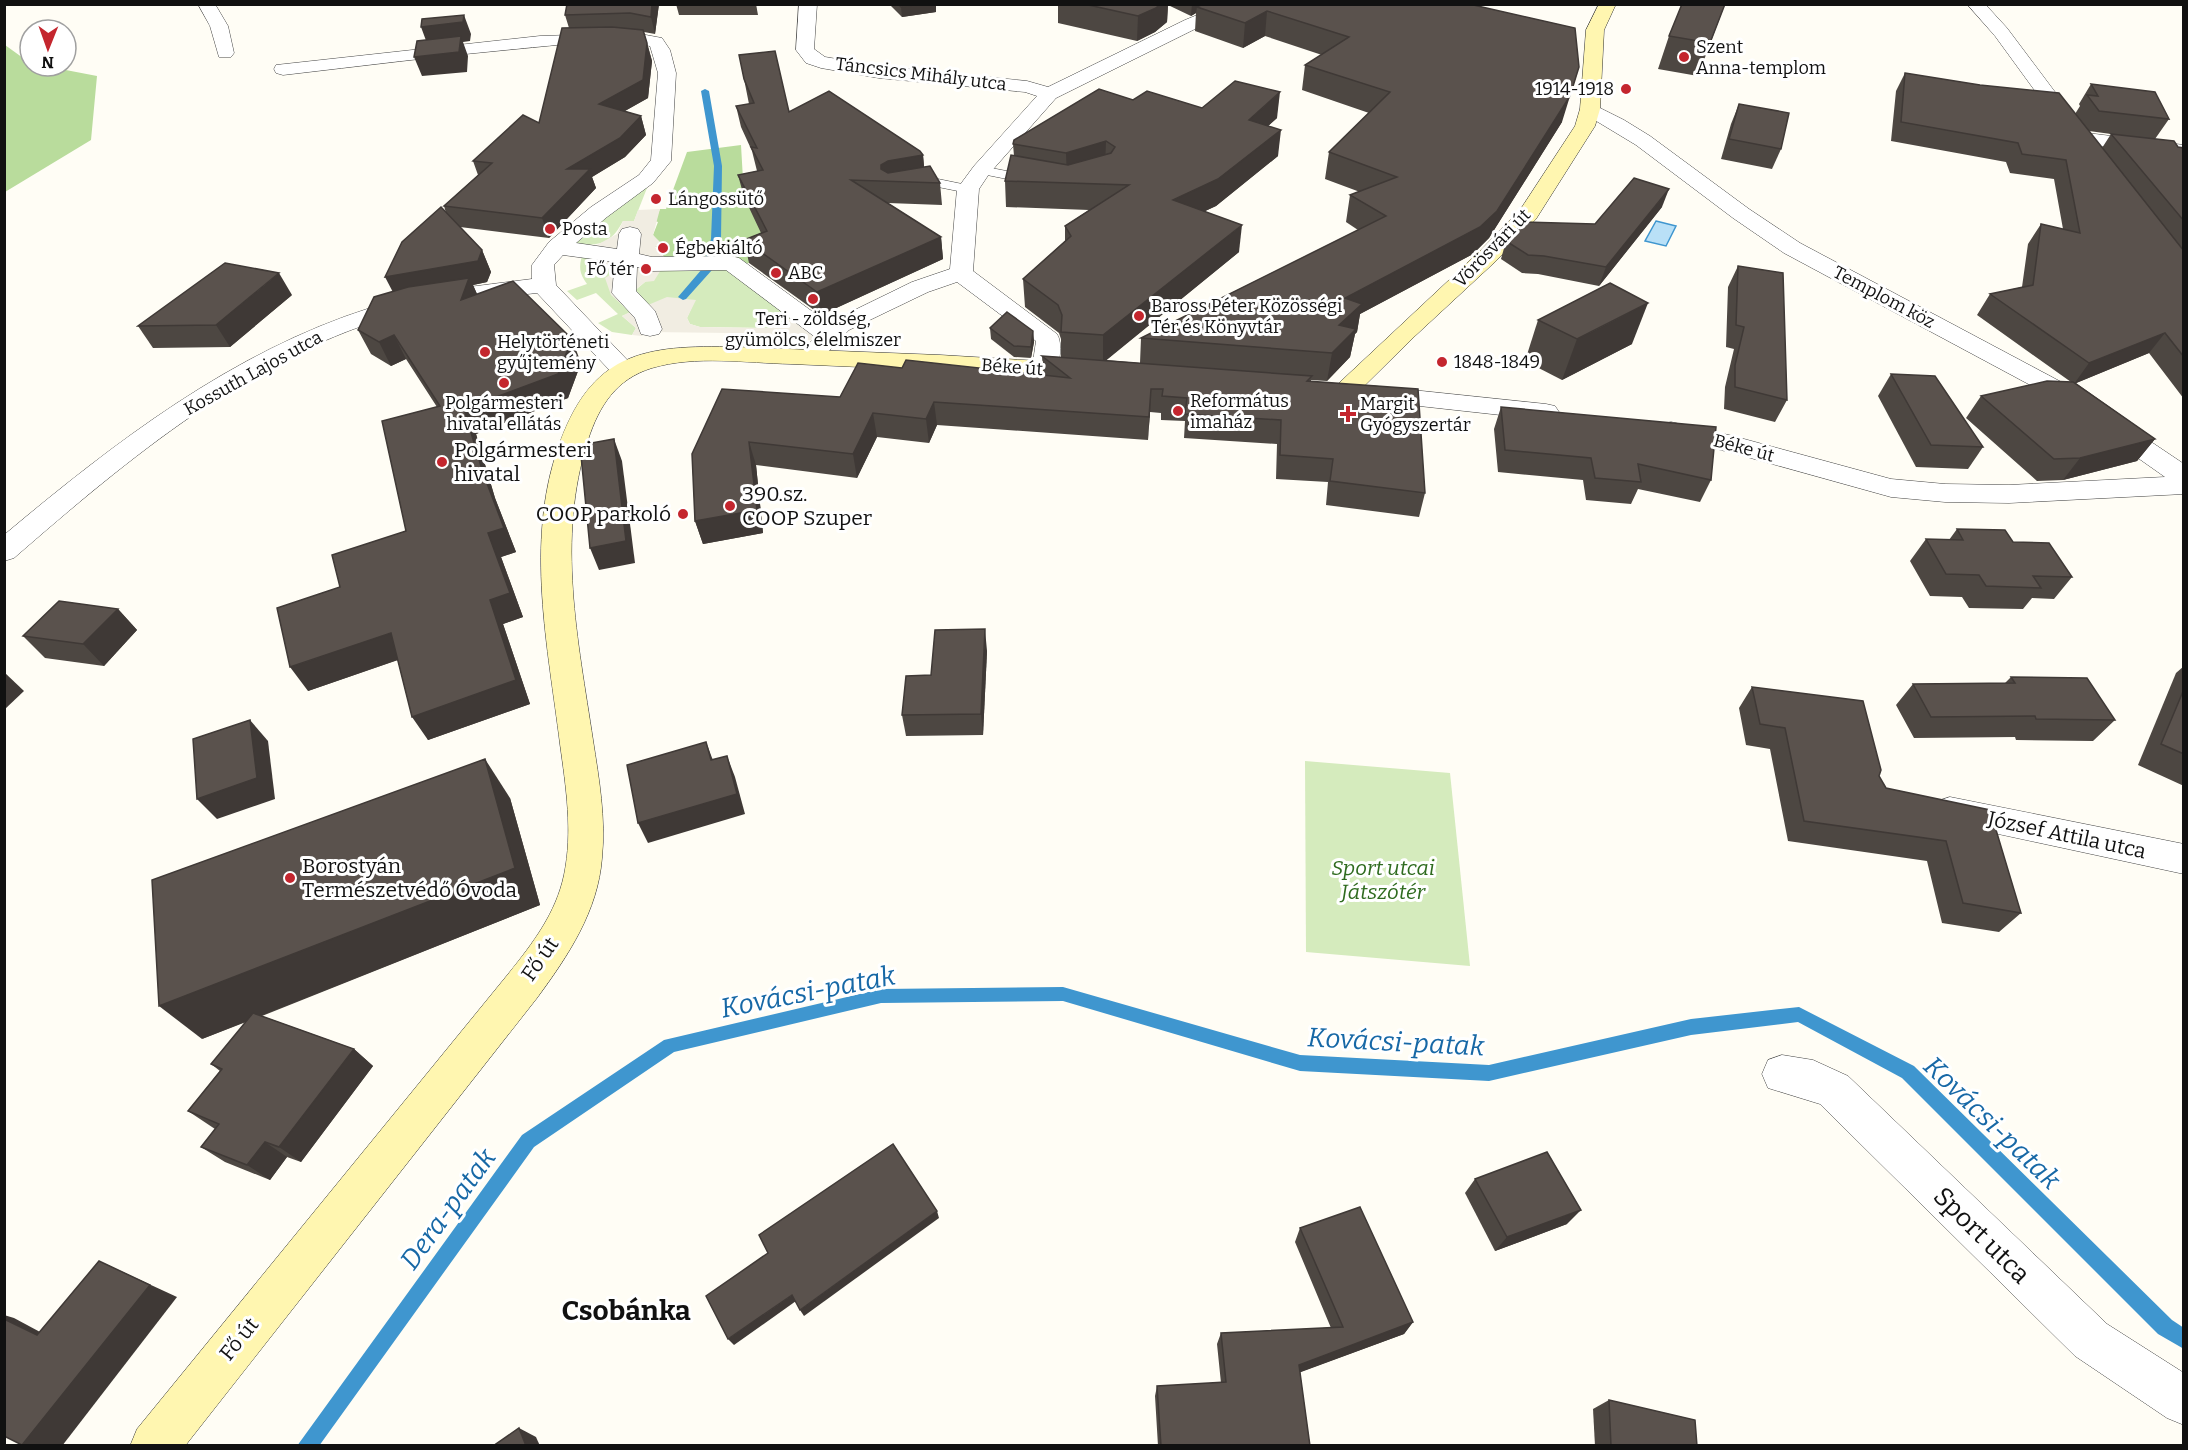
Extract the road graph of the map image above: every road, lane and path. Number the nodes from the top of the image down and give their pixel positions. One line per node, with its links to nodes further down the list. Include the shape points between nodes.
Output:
1 (206, 4): 8 (street, via 219,26)
2 (808, 4): 10 (street, Táncsics Mihály utca, via 806,50 821,62 1027,87)
3 (1240, 4): 7 (street)
4 (1608, 4): 11 (main road, Vörösvári út, via 1595,30)
5 (1975, 4): 12 (street, via 2001,32)
6 (1169, 14): 7 (street)
7 (1191, 24): 10 (street)
8 (225, 53)
9 (283, 69): 19 (street, via 552,41 652,39 661,50 667,73 661,161 650,175)
10 (1049, 94): 15 (street)
11 (1590, 109): 31 (main road, Vörösvári út, via 1585,126 1528,214); 34 (street, Templom köz, via 1659,150 1791,248 2058,390)
12 (2079, 138): 13 (street); 14 (street)
13 (2184, 151)
14 (2093, 156)
15 (981, 170): 16 (lane); 18 (street)
16 (1049, 183)
17 (899, 187): 18 (lane, via 933,182)
18 (968, 189): 22 (street)
19 (624, 194): 20 (street); 21 (street, via 632,206)
20 (557, 247): 21 (street); 23 (street, via 543,265)
21 (628, 257): 24 (street, via 624,293 647,316); 25 (street, via 652,264 731,263)
22 (961, 273): 25 (street, via 920,287); 27 (street, via 1048,339)
23 (544, 285): 28 (street, via 560,307); 36 (street, Kossuth Lajos utca, via 428,301 379,313 299,345 196,400)
24 (650, 329)
25 (835, 330): 26 (street)
26 (809, 357): 27 (main road, Béke út); 28 (main road, Béke út, via 673,356)
27 (1045, 369): 29 (main road, Béke út)
28 (623, 370): 41 (main road, Fő út, via 603,384 582,418 567,454 555,520 556,583 587,816 582,875 571,912 549,950 496,1018)
29 (1117, 374)
30 (1292, 388): 31 (main road)
31 (1344, 392): 32 (street)
32 (1574, 415)
33 (1647, 426): 35 (street, Béke út, via 1733,444 1856,480 1902,489 2009,494)
34 (2184, 477)
35 (2184, 485)
36 (4, 551)
37 (1924, 805): 38 (street, József Attila utca)
38 (2184, 859)
39 (1782, 1074): 40 (street, Sport utca, via 1813,1080 1834,1090 2091,1340)
40 (2184, 1401)
41 (154, 1446)

